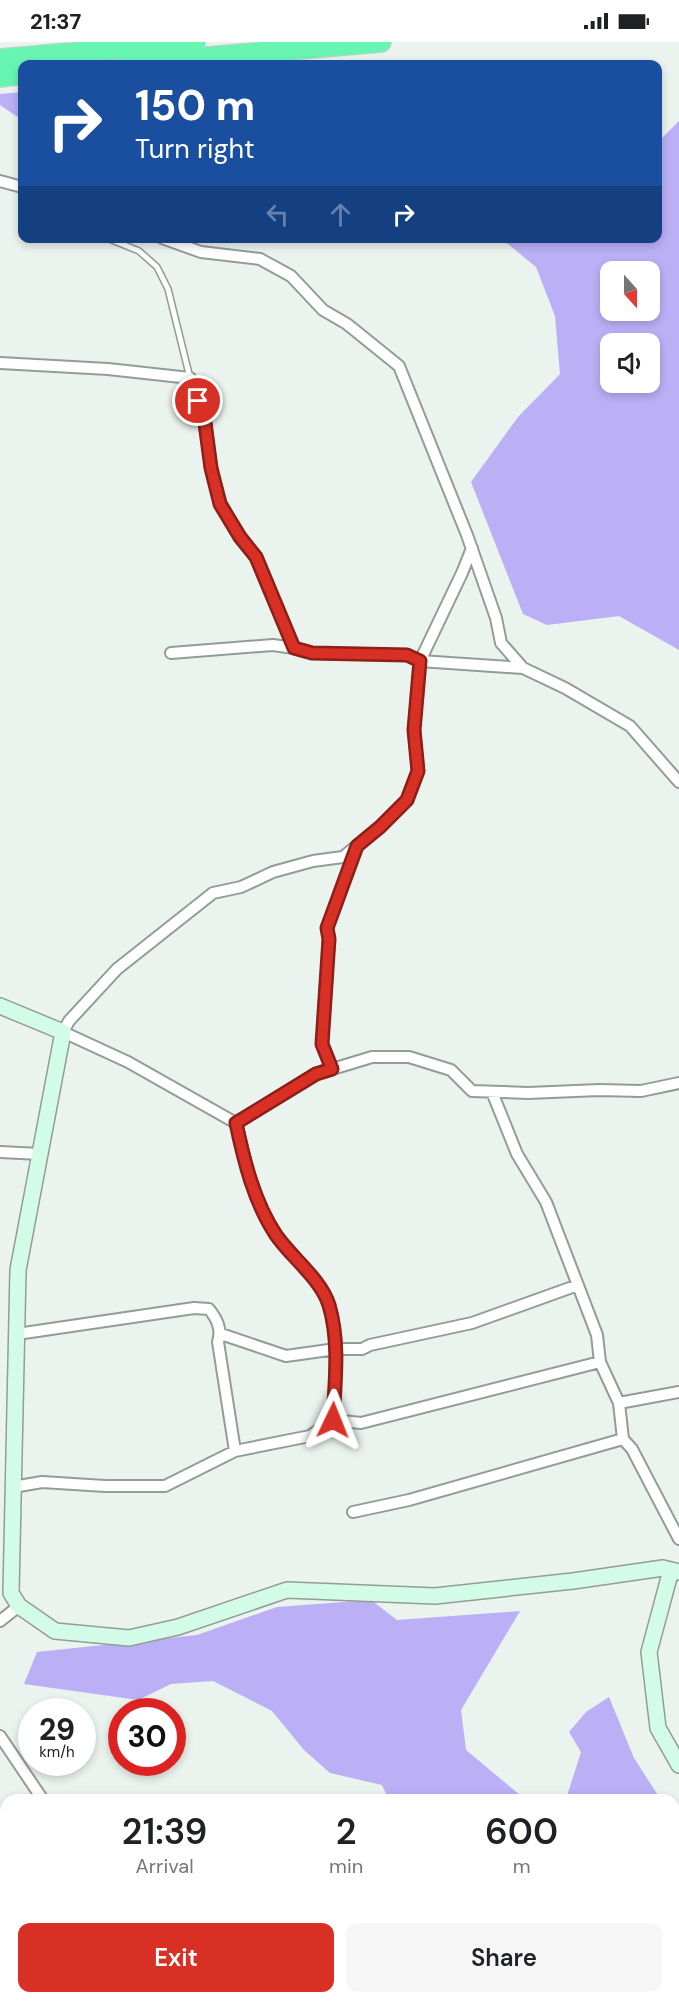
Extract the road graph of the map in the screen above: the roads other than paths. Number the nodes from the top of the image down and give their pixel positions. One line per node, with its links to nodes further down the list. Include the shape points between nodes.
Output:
1 (195, 42): 3 (highway)
2 (381, 42): 3 (highway)
3 (153, 50): 4 (highway); 5 (highway)
4 (0, 59)
5 (134, 60)
6 (18, 75): 7 (highway)
7 (0, 77)
8 (0, 181): 9 (street)
9 (18, 186)
10 (119, 243): 13 (lane, via 139,251 157,267 168,289)
11 (176, 243): 14 (street, via 201,252 261,259 291,276 323,310 399,366)
12 (0, 363): 13 (street)
13 (190, 378): 15 (street, via 205,423 220,504 256,557)
14 (472, 548): 17 (street); 18 (street, via 501,643)
15 (294, 648): 16 (street, via 273,645); 17 (street, via 312,653 407,655)
16 (171, 653)
17 (420, 661): 18 (street); 20 (street, via 414,730 418,771 407,800)
18 (523, 668): 19 (street, via 630,726)
19 (679, 782)
20 (357, 846): 22 (street, via 343,857 273,872 241,887 213,893 117,969); 23 (street, via 327,928 322,1044)
21 (0, 1006): 22 (street)
22 (63, 1032): 26 (street, via 128,1062); 28 (street)
23 (332, 1069): 25 (street, via 372,1057 409,1057 450,1070 472,1091); 26 (street, via 316,1074)
24 (679, 1083): 25 (street, via 641,1091)
25 (492, 1092): 29 (street, via 517,1154 546,1202)
26 (236, 1123): 32 (street, via 260,1208 328,1304)
27 (0, 1152): 28 (street)
28 (40, 1154): 30 (street, via 18,1270)
29 (578, 1285): 32 (street, via 472,1323 362,1349); 33 (street, via 597,1335)
30 (17, 1334): 31 (street, via 194,1308 209,1309); 39 (street)
31 (221, 1334): 32 (street, via 286,1356); 38 (street, via 218,1342)
32 (336, 1349): 36 (street)
33 (600, 1362): 35 (street); 36 (street, via 361,1423)
34 (679, 1392): 35 (street)
35 (619, 1403): 37 (street)
36 (333, 1420): 38 (street, via 310,1436)
37 (623, 1439): 40 (street, via 410,1500); 41 (street)
38 (235, 1451): 39 (street, via 165,1486 42,1482)
39 (13, 1487): 43 (street, via 11,1593)
40 (353, 1512)
41 (679, 1539)
42 (675, 1571): 43 (street, via 663,1568 435,1596 287,1590 178,1627 129,1638 55,1631); 46 (street, via 649,1652 658,1728)
43 (19, 1606): 44 (street)
44 (0, 1621)
45 (0, 1736): 47 (street)
46 (679, 1765)
47 (39, 1794)

